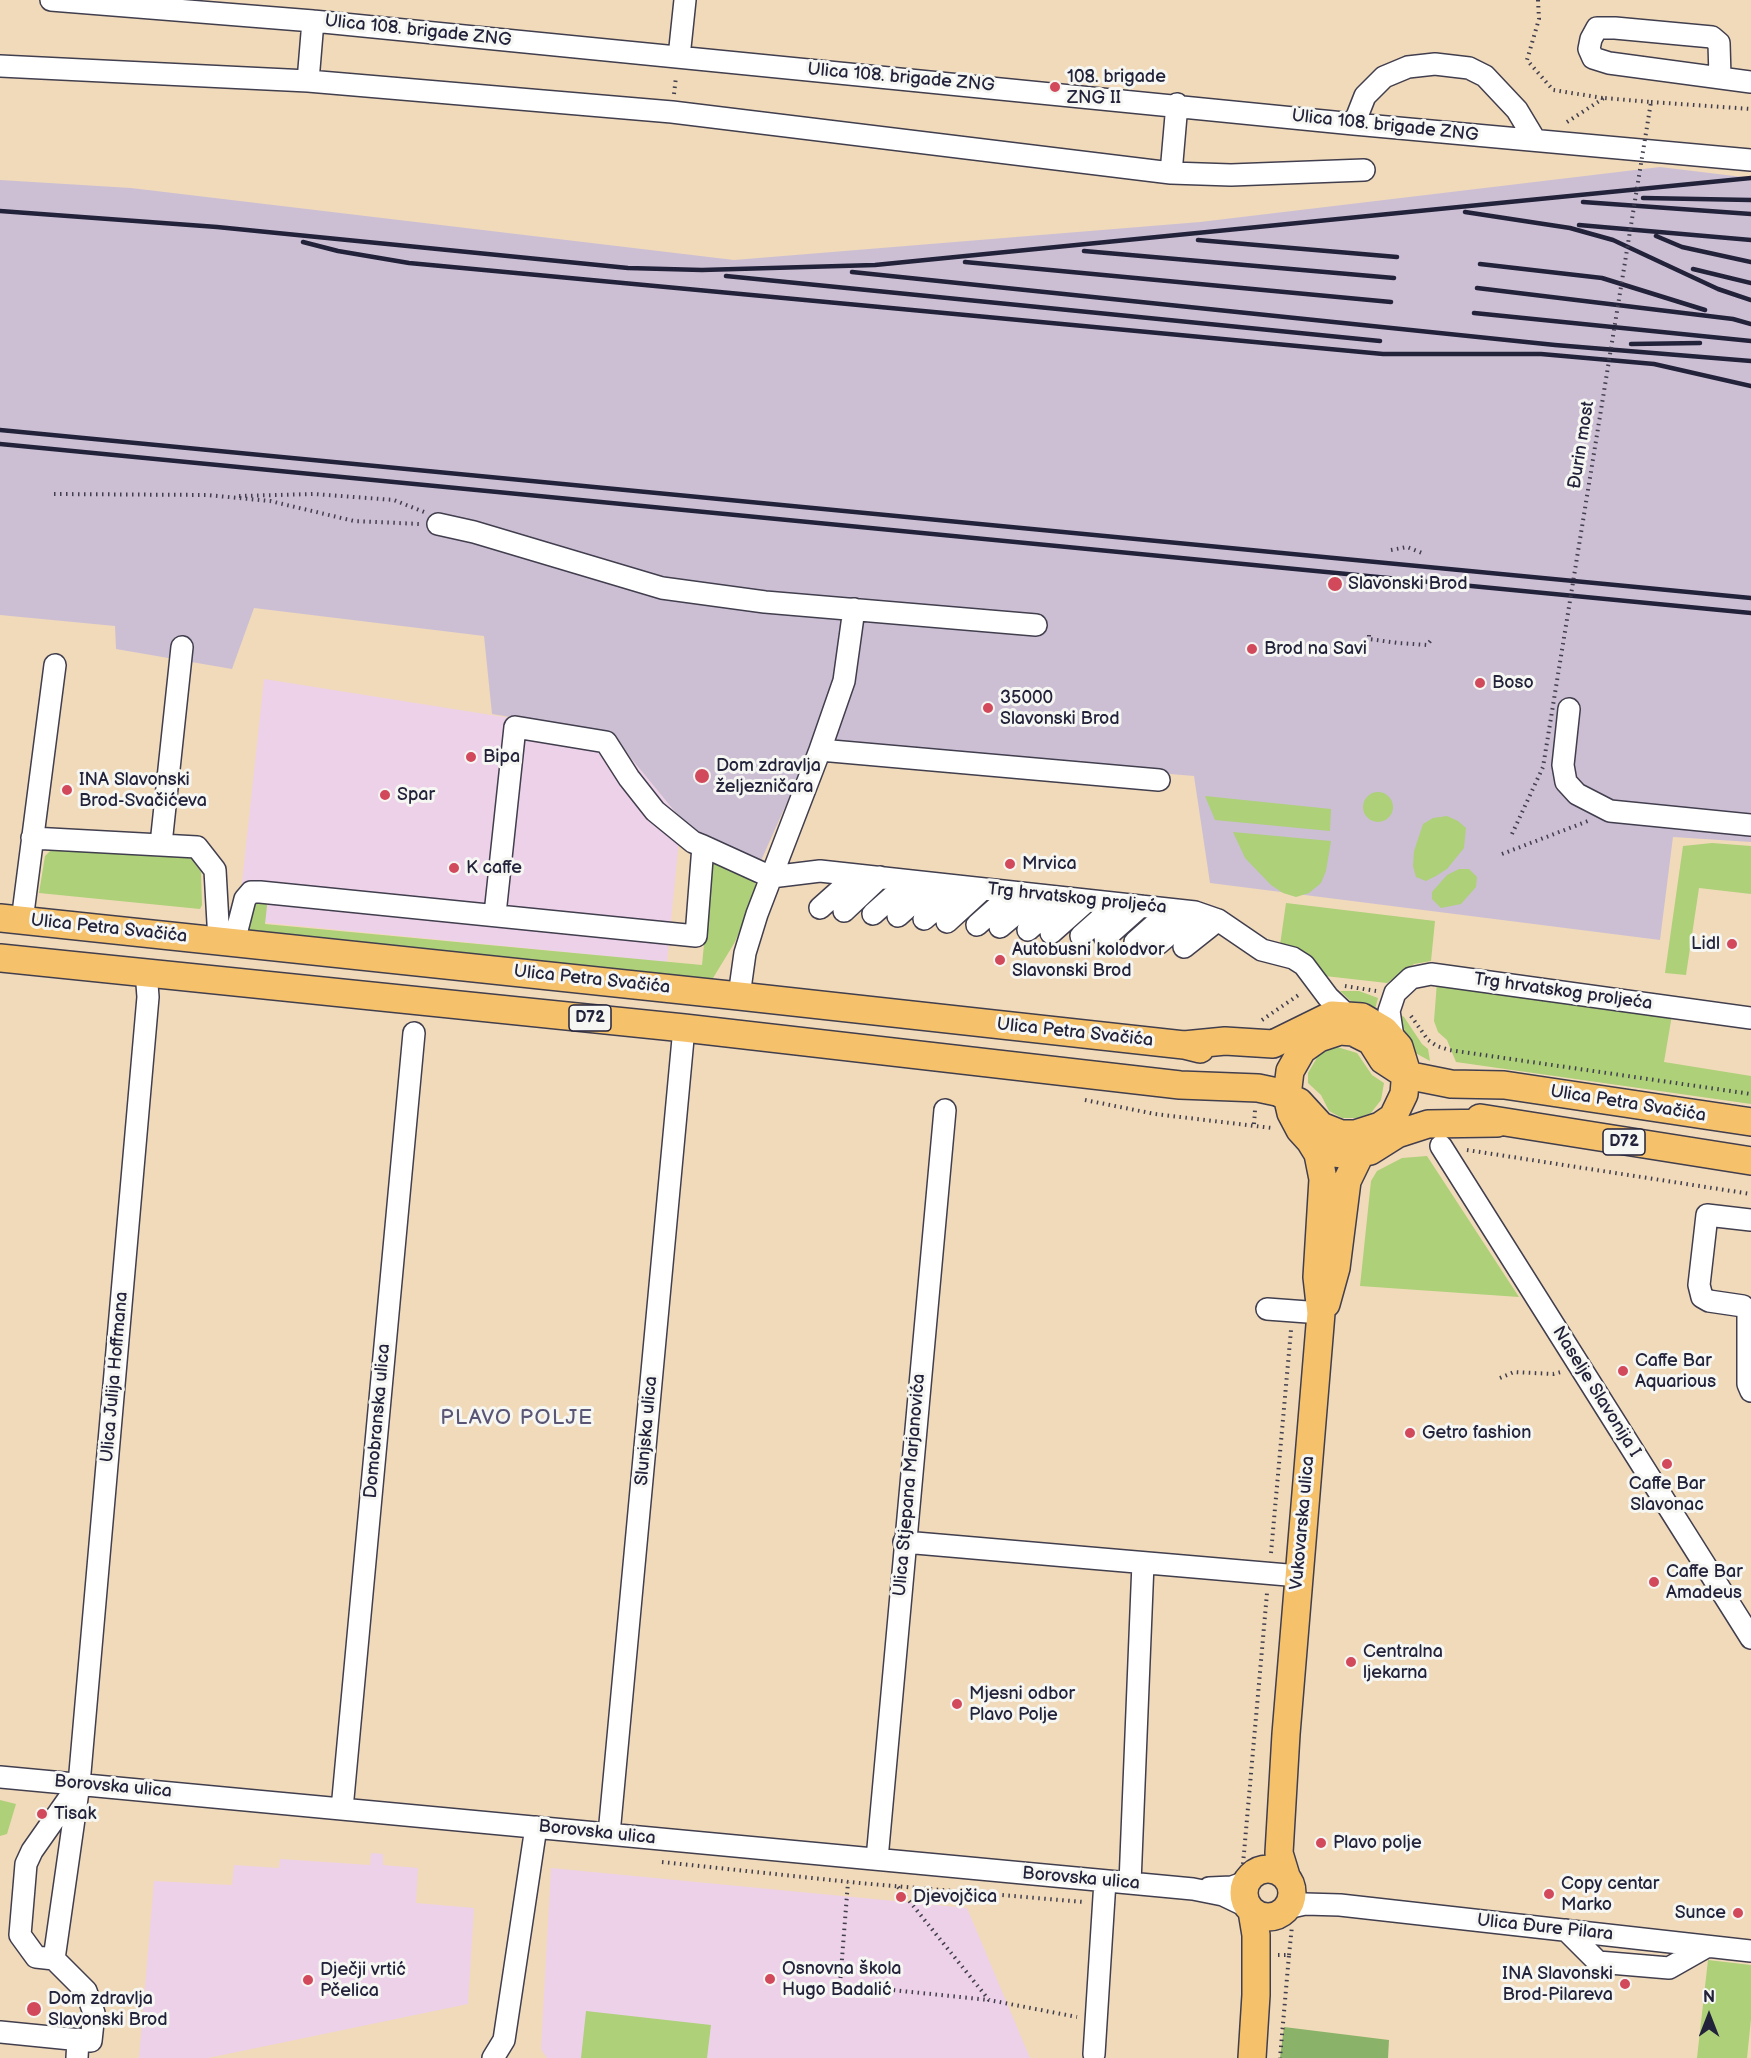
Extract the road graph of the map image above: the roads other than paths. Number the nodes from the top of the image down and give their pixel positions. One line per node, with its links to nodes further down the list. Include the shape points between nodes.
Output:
1 (51, 0): 3 (street, Ulica 108. brigade ZNG)
2 (685, 0): 4 (street)
3 (313, 21): 4 (street, Ulica 108. brigade ZNG); 7 (street)
4 (679, 57): 9 (street, Ulica 108. brigade ZNG)
5 (0, 66): 7 (street)
6 (1720, 77): 6 (street, via 1719,42 1712,37 1598,28 1591,39 1589,49 1593,58 1609,63); 8 (street)
7 (308, 81): 14 (street, via 672,112)
8 (1751, 82)
9 (1177, 104): 10 (street, Ulica 108. brigade ZNG); 14 (street)
10 (1354, 124): 11 (street, Ulica 108. brigade ZNG); 11 (street, via 1365,96 1384,77 1408,67 1436,64 1469,68 1485,76 1517,110)
11 (1535, 140): 12 (street, Ulica 108. brigade ZNG)
12 (1751, 160)
13 (1364, 170): 14 (street)
14 (1170, 173)
15 (438, 524): 16 (street, via 662,588)
16 (854, 609): 17 (street); 21 (street, via 844,681)
17 (1036, 625)
18 (182, 647): 25 (street)
19 (55, 665): 24 (street)
20 (1569, 710): 23 (street, via 1563,765 1566,782 1577,794 1610,810)
21 (820, 750): 22 (street); 28 (street)
22 (1159, 780)
23 (1751, 825)
24 (32, 838): 25 (street); 47 (street)
25 (161, 844): 57 (street, via 196,847 215,870)
26 (703, 846): 28 (street); 44 (street, via 696,936); 44 (street, via 655,810 606,742 515,727)
27 (858, 875): 28 (street, Trg hrvatskog proljeća, via 820,871); 29 (street, Trg hrvatskog proljeća); 40 (street)
28 (771, 877): 63 (street, via 745,953)
29 (880, 877): 30 (street, Trg hrvatskog proljeća); 42 (street)
30 (910, 880): 31 (street, Trg hrvatskog proljeća); 45 (street)
31 (934, 884): 32 (street, Trg hrvatskog proljeća); 46 (street)
32 (961, 887): 33 (street, Trg hrvatskog proljeća); 48 (street)
33 (983, 889): 34 (street, Trg hrvatskog proljeća); 50 (street)
34 (1013, 893): 35 (street, Trg hrvatskog proljeća); 51 (street)
35 (1037, 896): 36 (street, Trg hrvatskog proljeća); 52 (street)
36 (1064, 898): 37 (street, Trg hrvatskog proljeća); 53 (street)
37 (1087, 901): 38 (street, Trg hrvatskog proljeća); 54 (street)
38 (1117, 904): 39 (street, Trg hrvatskog proljeća); 55 (street)
39 (1141, 906): 41 (street, Trg hrvatskog proljeća); 56 (street)
40 (820, 908)
41 (1171, 910): 43 (street, Trg hrvatskog proljeća); 58 (street)
42 (844, 911)
43 (1195, 912): 49 (street, Trg hrvatskog proljeća); 59 (street)
44 (495, 914): 57 (street, via 251,892)
45 (873, 914)
46 (898, 916)
47 (11, 919): 57 (main road, Ulica Petra Svačića / D72)
48 (924, 919)
49 (1218, 920): 60 (street); 64 (street, Trg hrvatskog proljeća, via 1263,950 1304,965 1328,998)
50 (947, 922)
51 (977, 925)
52 (1000, 927)
53 (1028, 930)
54 (1052, 933)
55 (1082, 936)
56 (1105, 938)
57 (226, 941): 63 (main road, Ulica Petra Svačića / D72)
58 (1135, 942)
59 (1158, 944)
60 (1184, 947)
61 (0, 958): 62 (main road, D72)
62 (146, 971): 66 (main road, D72); 90 (street, Ulica Julija Hoffmana, via 148,997)
63 (739, 996): 68 (main road, Ulica Petra Svačića / D72)
64 (1347, 1015): 68 (main road, D72, via 1318,1020 1273,1044 1225,1041); 70 (main road, D72, via 1373,1022)
65 (1751, 1018): 70 (street, Trg hrvatskog proljeća, via 1420,975 1395,993 1389,1011)
66 (684, 1029): 71 (main road, D72, via 1180,1085 1246,1086); 93 (street, Slunjska ulica)
67 (414, 1033): 91 (street, Domobranska ulica)
68 (1184, 1045): 69 (main road, D72, via 1256,1057 1289,1056)
69 (1302, 1050): 70 (main road, D72, via 1340,1030 1371,1041 1383,1060); 71 (main road, via 1290,1071)
70 (1401, 1056): 73 (main road, via 1404,1094); 74 (main road, Ulica Petra Svačića / D72, via 1435,1069 1504,1085)
71 (1289, 1105): 73 (main road, D72, via 1307,1108 1330,1131 1355,1134); 76 (main road, Vukovarska ulica, via 1300,1130)
72 (945, 1110): 84 (street, Ulica Stjepana Marjanovića)
73 (1386, 1121): 75 (main road, D72, via 1416,1110 1430,1110); 78 (main road, Vukovarska ulica)
74 (1751, 1122)
75 (1497, 1123): 78 (main road, D72, via 1413,1127); 79 (main road, Ulica Petra Svačića / D72)
76 (1310, 1141): 78 (main road, via 1335,1153); 82 (main road, Vukovarska ulica, via 1318,1154 1323,1179 1317,1277)
77 (1441, 1146): 87 (street, Naselje Slavonija I)
78 (1359, 1154): 82 (main road, Vukovarska ulica, via 1347,1180 1333,1285)
79 (1751, 1161)
80 (1751, 1220): 83 (street, via 1707,1215 1699,1293 1709,1301 1734,1303 1748,1312)
81 (1267, 1309): 82 (street)
82 (1321, 1313): 86 (main road, Vukovarska ulica)
83 (1751, 1391)
84 (904, 1542): 85 (street); 94 (street, Ulica Stjepana Marjanovića)
85 (1143, 1563): 86 (street); 96 (street)
86 (1299, 1576): 88 (main road, Vukovarska ulica)
87 (1751, 1638)
88 (1286, 1734): 97 (main road, Vukovarska ulica, via 1261,1856); 98 (main road, Vukovarska ulica, via 1279,1853)
89 (0, 1777): 90 (street, Borovska ulica)
90 (80, 1784): 91 (street, Borovska ulica); 102 (street, Ulica Julija Hoffmana); 102 (street, via 26,1864 20,1935 36,1957)
91 (342, 1809): 92 (street, Borovska ulica)
92 (536, 1827): 93 (street, Borovska ulica); 107 (street, via 504,2040)
93 (609, 1834): 94 (street, Borovska ulica)
94 (876, 1859): 95 (street, Borovska ulica)
95 (1105, 1881): 96 (street, Borovska ulica); 106 (street)
96 (1130, 1883): 97 (street, Borovska ulica, via 1223,1895)
97 (1247, 1890): 98 (main road, via 1267,1917); 98 (main road, via 1264,1869 1272,1869); 103 (main road, via 1256,1935)
98 (1286, 1895): 99 (street, Ulica Đure Pilara, via 1305,1904); 103 (main road, via 1267,1947)
99 (1566, 1930): 100 (street, Ulica Đure Pilara); 100 (street, via 1598,1962 1669,1968)
100 (1706, 1947): 101 (street, Ulica Đure Pilara)
101 (1751, 1951)
102 (54, 1959): 105 (street, via 86,1991 94,2013 91,2041)
103 (1256, 1995): 108 (main road)
104 (0, 2032): 105 (street)
105 (78, 2049)
106 (1094, 2054)
107 (493, 2058)
108 (1252, 2058)

